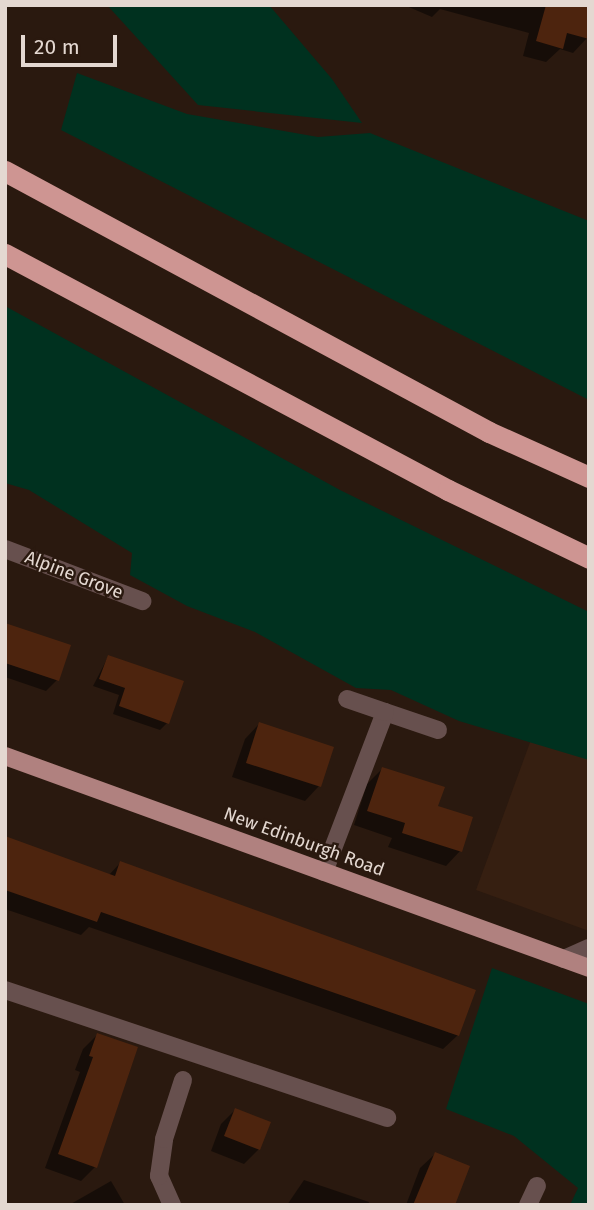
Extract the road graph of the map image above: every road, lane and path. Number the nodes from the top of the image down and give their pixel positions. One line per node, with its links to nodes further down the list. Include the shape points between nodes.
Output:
1 (5, 171): 3 (highway, via 489,432)
2 (5, 254): 5 (highway, via 448,490)
3 (589, 477)
4 (5, 549): 6 (street, Alpine Grove)
5 (589, 558)
6 (142, 601)
7 (347, 699): 8 (street)
8 (385, 712): 9 (street); 11 (street)
9 (438, 730)
10 (5, 756): 11 (main road, New Edinburgh Road)
11 (324, 872): 13 (main road, New Edinburgh Road)
12 (589, 948): 13 (street)
13 (564, 959): 14 (main road, New Edinburgh Road)
14 (589, 968)
15 (5, 990): 17 (street)
16 (183, 1080): 19 (street, via 164,1139 159,1176)
17 (387, 1118)
18 (537, 1186): 20 (street)
19 (172, 1205)
20 (528, 1205)

